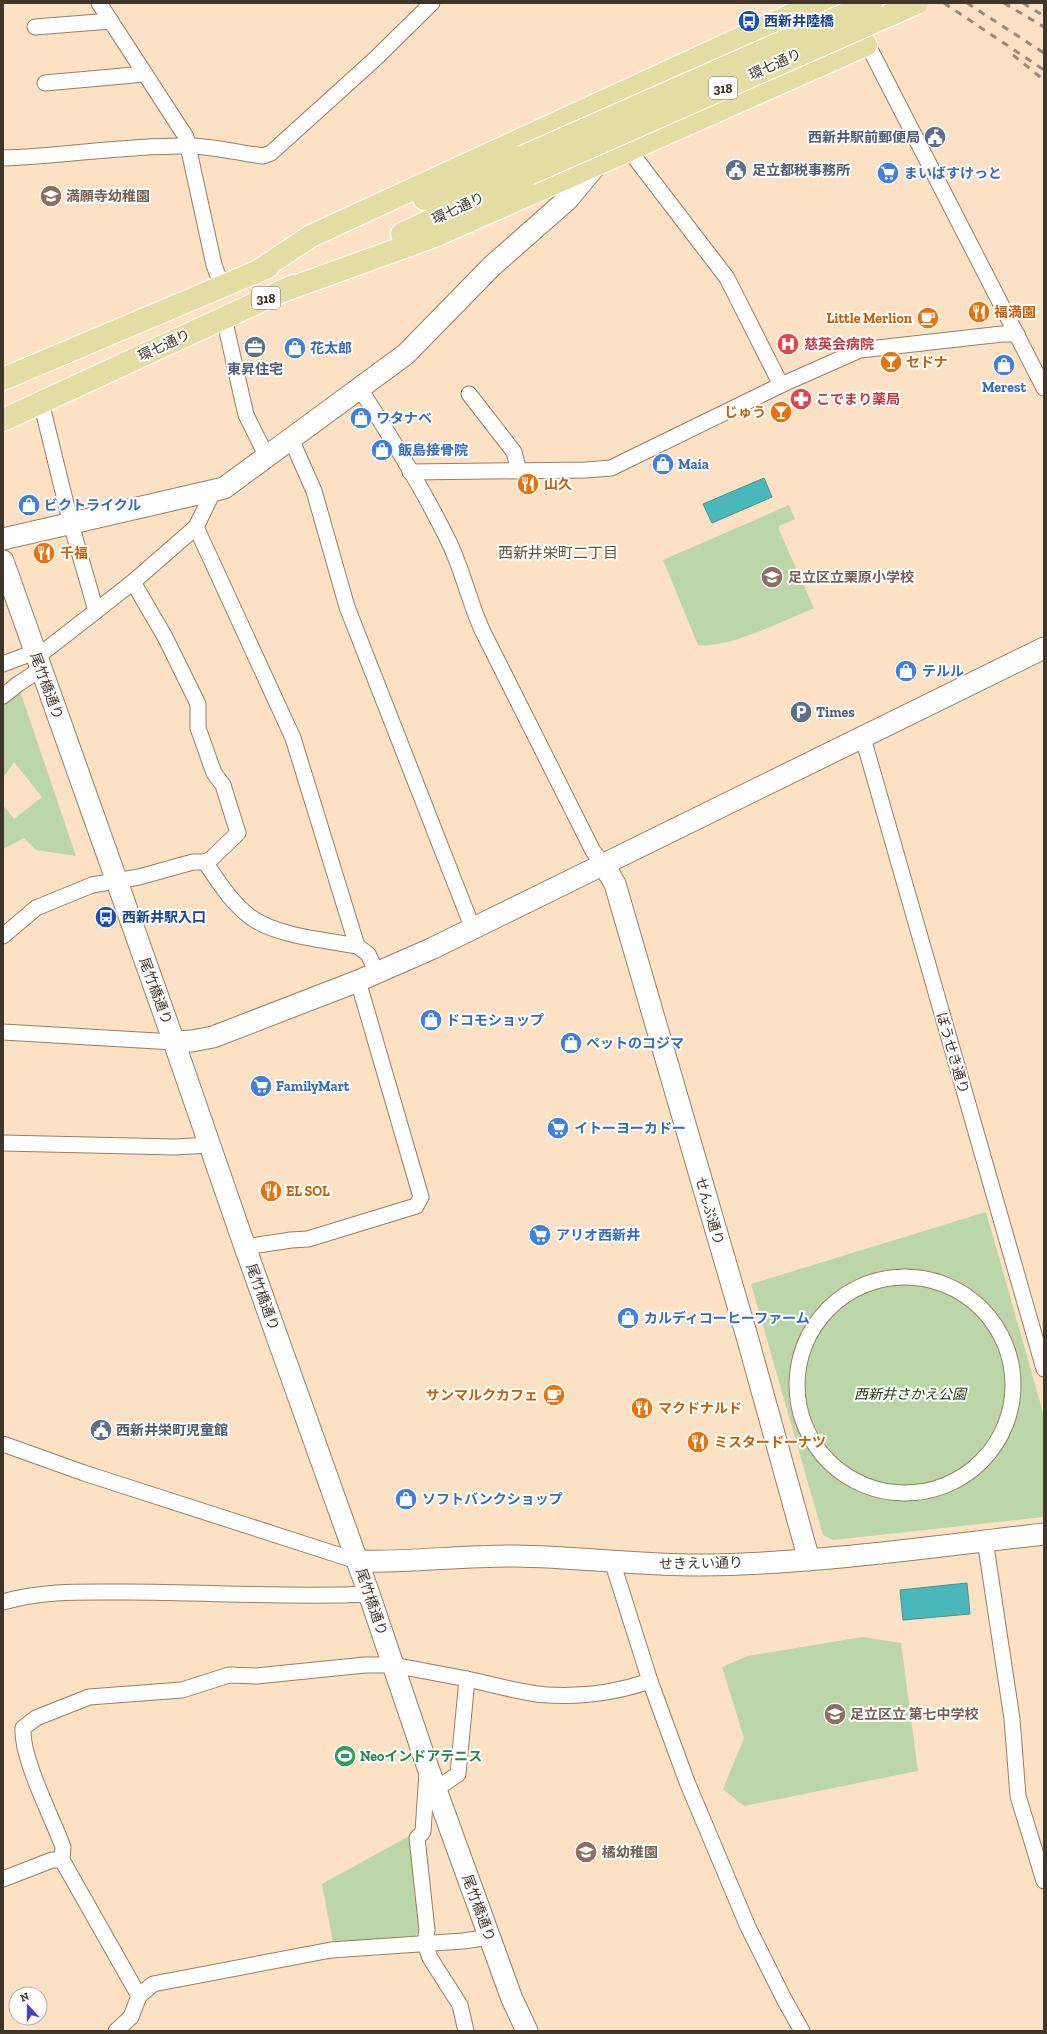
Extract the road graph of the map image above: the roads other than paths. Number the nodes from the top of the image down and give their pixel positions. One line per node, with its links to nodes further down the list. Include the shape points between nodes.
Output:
1 (99, 3): 8 (street)
2 (432, 3): 13 (street, via 375,59 271,153 263,156)
3 (817, 3): 7 (main road)
4 (834, 3): 10 (main road)
5 (871, 3): 17 (main road, 環七通り / 318, bridge)
6 (916, 3): 17 (main road, 環七通り / 318, bridge)
7 (792, 8): 18 (main road, via 311,236)
8 (111, 21): 9 (street); 11 (street)
9 (35, 27)
10 (866, 45): 14 (main road); 22 (street)
11 (145, 74): 12 (street); 13 (street, via 186,137)
12 (45, 83)
13 (189, 146): 15 (street, via 126,148 50,157); 19 (street, via 214,265)
14 (629, 150): 16 (main road); 24 (street, via 727,278)
15 (3, 158)
16 (598, 163): 20 (main road, via 435,236); 26 (street, via 568,198 492,266 406,354)
17 (526, 165): 18 (main road, 環七通り / 318); 20 (main road, 環七通り / 318)
18 (254, 273): 19 (main road, 環七通り / 318)
19 (222, 286): 23 (main road, 環七通り / 318)
20 (280, 292): 21 (main road, 環七通り / 318)
21 (224, 318): 28 (main road, 環七通り / 318); 31 (street, via 246,415)
22 (1017, 334): 24 (street, via 862,349); 25 (street)
23 (3, 379)
24 (781, 386): 32 (street, via 611,468)
25 (1044, 388)
26 (360, 389): 30 (street); 33 (street, via 392,438)
27 (469, 394): 32 (street, via 514,452)
28 (41, 402): 29 (main road, 環七通り / 318); 35 (street)
29 (3, 420)
30 (291, 439): 31 (street); 49 (street, via 314,491 347,607)
31 (267, 457): 34 (street, via 234,482)
32 (519, 471): 33 (street)
33 (410, 472): 47 (street, via 448,540 483,632 593,851)
34 (213, 492): 35 (street); 36 (street)
35 (71, 524): 37 (street); 40 (street)
36 (196, 527): 39 (street); 51 (street, via 293,738)
37 (3, 540)
38 (3, 561): 42 (street, 尾竹橋通り)
39 (133, 582): 40 (street); 46 (street, via 165,637 198,704 198,728 214,773 223,785 238,833)
40 (96, 611): 42 (street)
41 (1044, 648): 45 (street)
42 (38, 659): 43 (street); 44 (street, via 18,684); 48 (street, 尾竹橋通り)
43 (3, 664)
44 (3, 696)
45 (863, 738): 47 (street); 60 (street, ぼうせき通り)
46 (205, 862): 48 (street, via 193,862 139,877); 51 (street, via 226,892 251,918 273,929)
47 (604, 865): 49 (street); 64 (street, せんぷ通り, via 615,884 622,907)
48 (116, 880): 50 (street, via 92,885 36,908); 55 (street, 尾竹橋通り)
49 (473, 929): 52 (street)
50 (3, 936)
51 (357, 946): 52 (street, via 368,954)
52 (377, 973): 53 (street)
53 (358, 981): 55 (street, via 213,1037); 58 (street, via 421,1197 416,1206 308,1239)
54 (3, 1032): 55 (street)
55 (174, 1042): 57 (street, 尾竹橋通り)
56 (3, 1143): 57 (street, via 175,1147)
57 (210, 1145): 58 (street, 尾竹橋通り)
58 (245, 1248): 65 (street, 尾竹橋通り)
59 (868, 1284): 59 (street, via 845,1295 825,1311 810,1332 800,1356 796,1381 798,1406 806,1430 819,1452 837,1470 859,1483 883,1491 934,1489 957,1479 975,1467 990,1451 1001,1433 1009,1413 1013,1392 1007,1350 998,1330 986,1313 970,1298 951,1288 931,1280 910,1277 888,1278)
60 (1044, 1369)
61 (3, 1444): 65 (street, via 99,1478)
62 (1044, 1534): 63 (street, せきえい通り)
63 (985, 1540): 64 (street, せきえい通り); 75 (street, via 1012,1719 1018,1796)
64 (809, 1560): 66 (street, せきえい通り, via 701,1565)
65 (358, 1561): 66 (street, せきえい通り, via 516,1556); 67 (street, 尾竹橋通り)
66 (612, 1561): 71 (street)
67 (370, 1594): 68 (street, via 336,1596 47,1592); 69 (street, 尾竹橋通り)
68 (3, 1602)
69 (393, 1665): 70 (street); 72 (street, 尾竹橋通り); 74 (street, via 365,1665 256,1676 229,1675 182,1690 90,1697 36,1718 22,1728 26,1751 63,1847)
70 (467, 1679): 71 (street, via 547,1695 620,1690); 73 (street, via 458,1774)
71 (650, 1681): 83 (street, via 687,1782 748,1927)
72 (427, 1765): 73 (street, 尾竹橋通り); 78 (street, via 423,1832 417,1838 428,1930)
73 (436, 1789): 77 (street, 尾竹橋通り)
74 (62, 1860): 76 (street, via 52,1860); 79 (street)
75 (1043, 1873)
76 (3, 1879)
77 (490, 1936): 78 (street); 82 (street, 尾竹橋通り, via 512,1999)
78 (425, 1943): 79 (street, via 323,1952 153,1984); 81 (street, via 430,1958 460,2005)
79 (139, 1996): 80 (street, via 131,2017)
80 (116, 2031)
81 (466, 2031)
82 (527, 2031)
83 (802, 2031)

